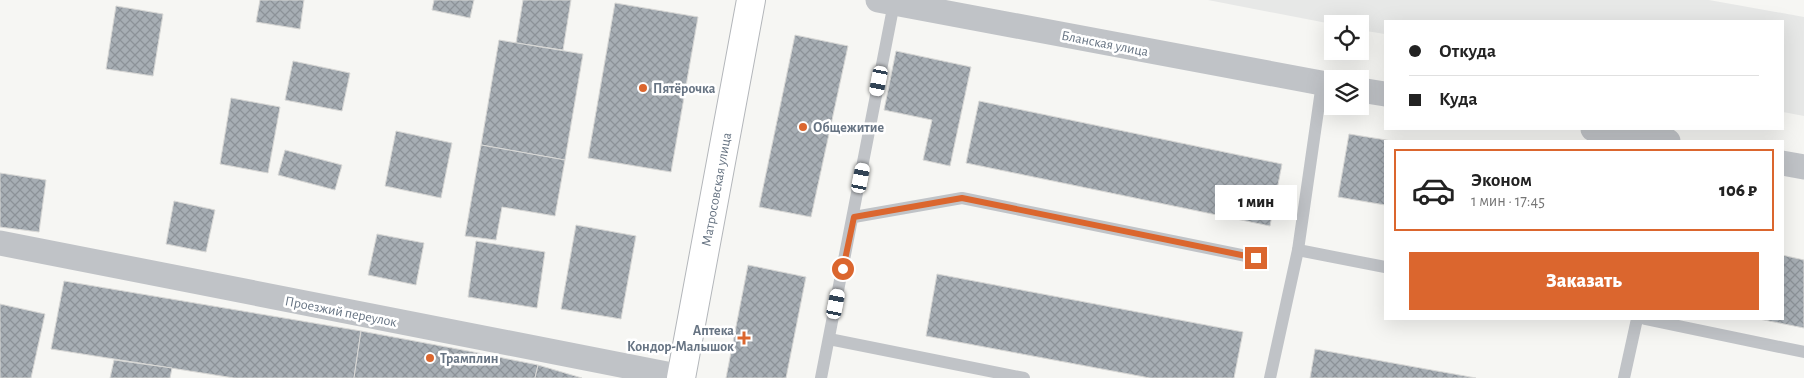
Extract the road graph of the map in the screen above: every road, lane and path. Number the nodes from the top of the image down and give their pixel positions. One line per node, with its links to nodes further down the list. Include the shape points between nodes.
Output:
1 (751, 0): 20 (highway, Матросовская улица)
2 (886, 1): 3 (street, Бланская улица); 11 (lane)
3 (1324, 83)
4 (1369, 91): 5 (street)
5 (1384, 94)
6 (1324, 101): 13 (lane)
7 (1599, 130): 8 (street)
8 (1662, 140)
9 (1784, 163): 10 (street)
10 (1804, 167)
11 (854, 217): 14 (lane, via 962,198); 18 (lane)
12 (0, 243): 20 (street, Проезжий переулок)
13 (1298, 250): 15 (lane); 23 (lane)
14 (1256, 258)
15 (1384, 267)
16 (1637, 320): 24 (lane)
17 (1650, 320): 19 (lane)
18 (829, 339): 21 (lane); 22 (lane)
19 (1804, 352)
20 (681, 378)
21 (821, 378)
22 (1024, 378)
23 (1270, 378)
24 (1624, 378)

